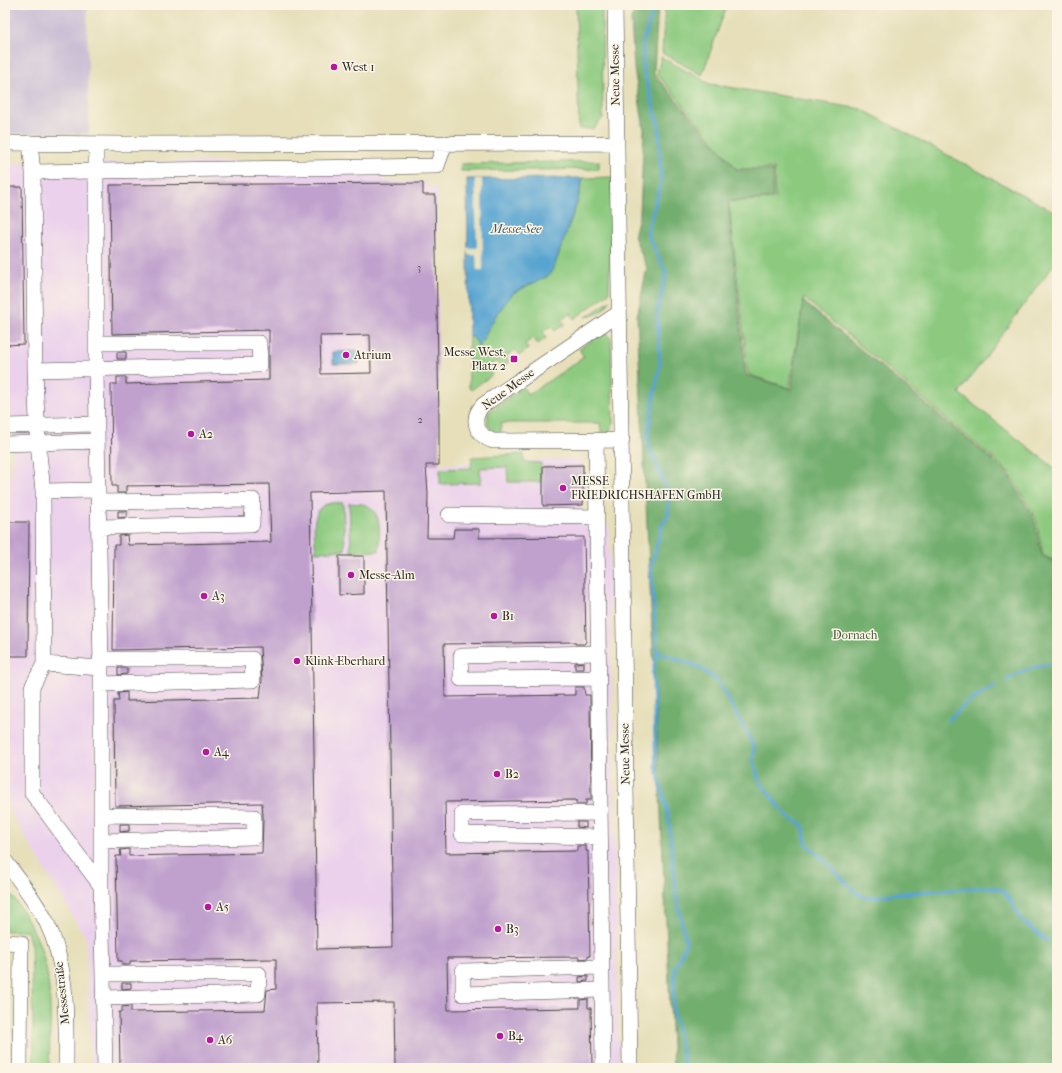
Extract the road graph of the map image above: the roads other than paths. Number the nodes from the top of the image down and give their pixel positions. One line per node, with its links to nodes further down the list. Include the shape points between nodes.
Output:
1 (615, 5): 5 (street, Neue Messe)
2 (5, 143): 3 (street)
3 (30, 143): 6 (street); 8 (street)
4 (445, 143): 5 (street); 6 (street); 7 (street, via 437,166)
5 (616, 143): 9 (street, Neue Messe)
6 (96, 144): 7 (street)
7 (97, 169): 8 (street); 10 (street)
8 (32, 172): 12 (street)
9 (618, 313): 16 (street, Neue Messe, via 483,405 475,418 479,432 484,438 493,441); 17 (street, Neue Messe)
10 (96, 343): 11 (street); 11 (street, via 259,343 260,365)
11 (96, 369): 12 (street); 13 (street)
12 (35, 370): 14 (street)
13 (96, 424): 14 (street); 18 (street)
14 (37, 425): 15 (street); 20 (street)
15 (5, 426)
16 (596, 440): 17 (street, Neue Messe); 24 (street)
17 (622, 440): 46 (street, Neue Messe)
18 (97, 441): 20 (street); 22 (street)
19 (5, 444): 20 (street)
20 (38, 444): 21 (street)
21 (43, 491): 22 (street); 28 (street)
22 (98, 496): 25 (street); 25 (street, via 253,500 252,524)
23 (449, 515): 24 (street)
24 (597, 517): 26 (street)
25 (98, 527): 27 (street)
26 (598, 653): 29 (street); 29 (street, via 461,656 461,679)
27 (101, 663): 28 (street); 30 (street); 30 (street, via 252,659 253,680)
28 (44, 664): 36 (street, via 32,687 32,793)
29 (598, 678): 31 (street)
30 (100, 684): 32 (street)
31 (600, 813): 33 (street); 33 (street, via 462,814 462,834)
32 (101, 815): 34 (street); 34 (street, via 254,817 254,837)
33 (600, 837): 38 (street)
34 (101, 841): 36 (street)
35 (5, 861): 43 (street, Messestraße, via 33,899 58,952 65,990)
36 (101, 886): 39 (street)
37 (5, 942): 42 (street, via 21,943)
38 (602, 967): 40 (street); 40 (street, via 463,971 463,994)
39 (103, 974): 41 (street); 41 (street, via 259,974 258,994)
40 (602, 990): 45 (street)
41 (103, 998): 44 (street)
42 (20, 1068)
43 (66, 1068)
44 (105, 1068)
45 (603, 1068)
46 (630, 1068)

